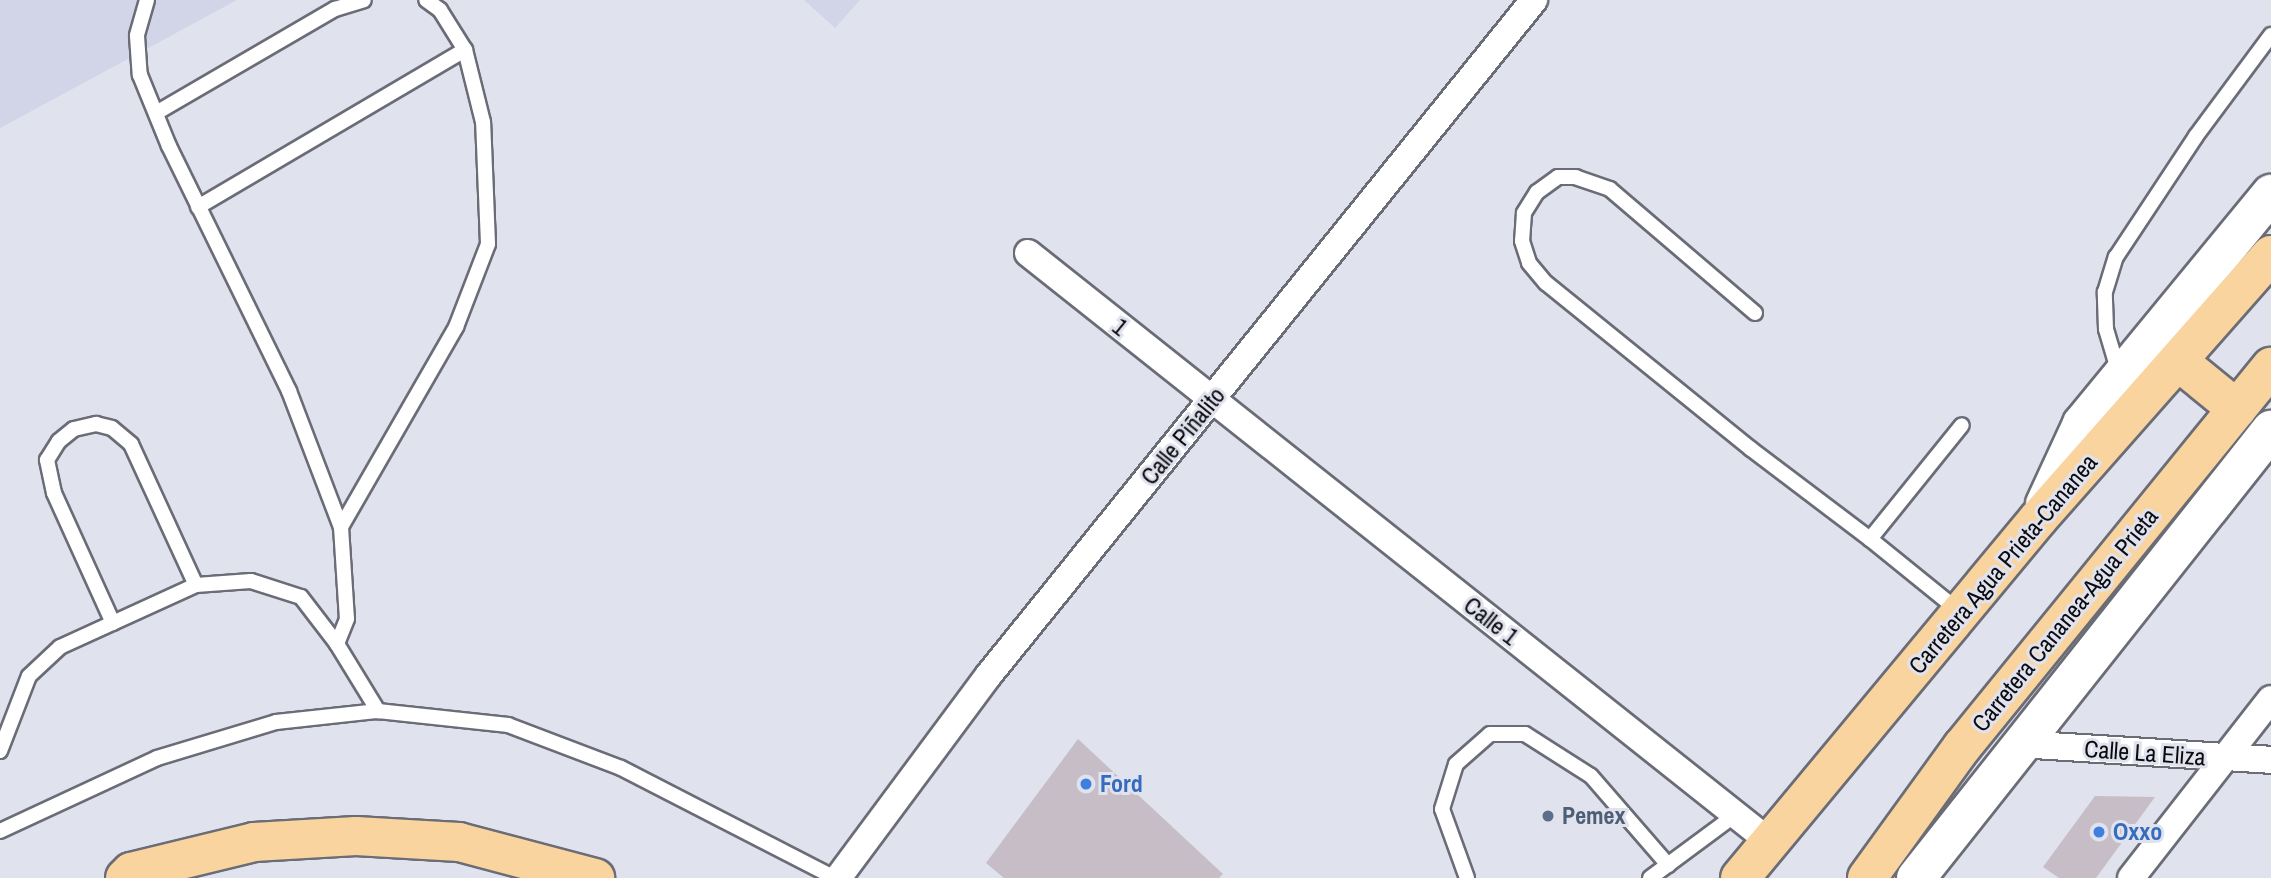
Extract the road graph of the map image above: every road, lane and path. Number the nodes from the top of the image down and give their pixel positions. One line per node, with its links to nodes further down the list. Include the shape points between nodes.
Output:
1 (147, 0): 7 (lane, via 136,36 140,75)
2 (364, 0): 7 (lane, via 335,9)
3 (426, 0): 6 (lane, via 440,10)
4 (1534, 0): 16 (street, Calle Piñalito)
5 (2271, 35): 15 (lane, via 2196,136 2116,257 2105,292 2106,329)
6 (465, 50): 9 (lane); 21 (lane, via 483,122 488,244 456,327)
7 (156, 113): 9 (lane)
8 (2271, 194): 15 (street)
9 (198, 207): 21 (lane, via 289,391)
10 (1028, 253): 16 (street, 1)
11 (2271, 255): 13 (main road, Carretera Agua Prieta-Cananea)
12 (1755, 313): 22 (lane, via 1610,188 1576,177 1558,177 1537,192 1524,213 1521,241 1529,263 1546,283)
13 (2178, 361): 17 (main road); 20 (main road, Carretera Agua Prieta-Cananea)
14 (2271, 367): 17 (main road, Carretera Cananea-Agua Prieta)
15 (2120, 375): 20 (street, via 2082,424)
16 (1212, 401): 33 (street, Calle 1); 39 (street, Calle Piñalito, via 988,676)
17 (2237, 409): 43 (main road, Carretera Cananea-Agua Prieta, via 1962,747)
18 (1962, 425): 22 (lane)
19 (2271, 430): 29 (street)
20 (2038, 519): 24 (main road, Carretera Agua Prieta-Cananea)
21 (341, 527): 26 (lane, via 347,619)
22 (1870, 539): 24 (lane)
23 (196, 585): 25 (lane); 25 (lane, via 131,444 112,428 96,424 74,429 47,460 54,493); 26 (lane, via 251,580 301,597)
24 (1961, 612): 35 (main road, Carretera Agua Prieta-Cananea)
25 (113, 623): 30 (lane, via 60,647 30,676)
26 (337, 644): 28 (lane)
27 (2271, 699): 31 (street)
28 (378, 711): 34 (lane, via 276,722 157,758); 39 (lane, via 508,724 621,768)
29 (2019, 744): 31 (street, Calle La Eliza); 44 (street)
30 (0, 751)
31 (2225, 758): 32 (street, Calle La Eliza); 45 (street)
32 (2271, 760)
33 (1735, 815): 35 (street, Calle 1); 36 (lane)
34 (0, 831)
35 (1770, 842): 42 (main road, Carretera Agua Prieta-Cananea)
36 (1668, 865): 40 (lane, via 1591,776 1525,734 1490,734 1455,764 1442,809); 41 (lane)
37 (125, 878): 38 (main road, via 254,842 356,836 459,842)
38 (595, 878)
39 (836, 878)
40 (1467, 878)
41 (1650, 878)
42 (1740, 878)
43 (1867, 878)
44 (1916, 878)
45 (2131, 878)

